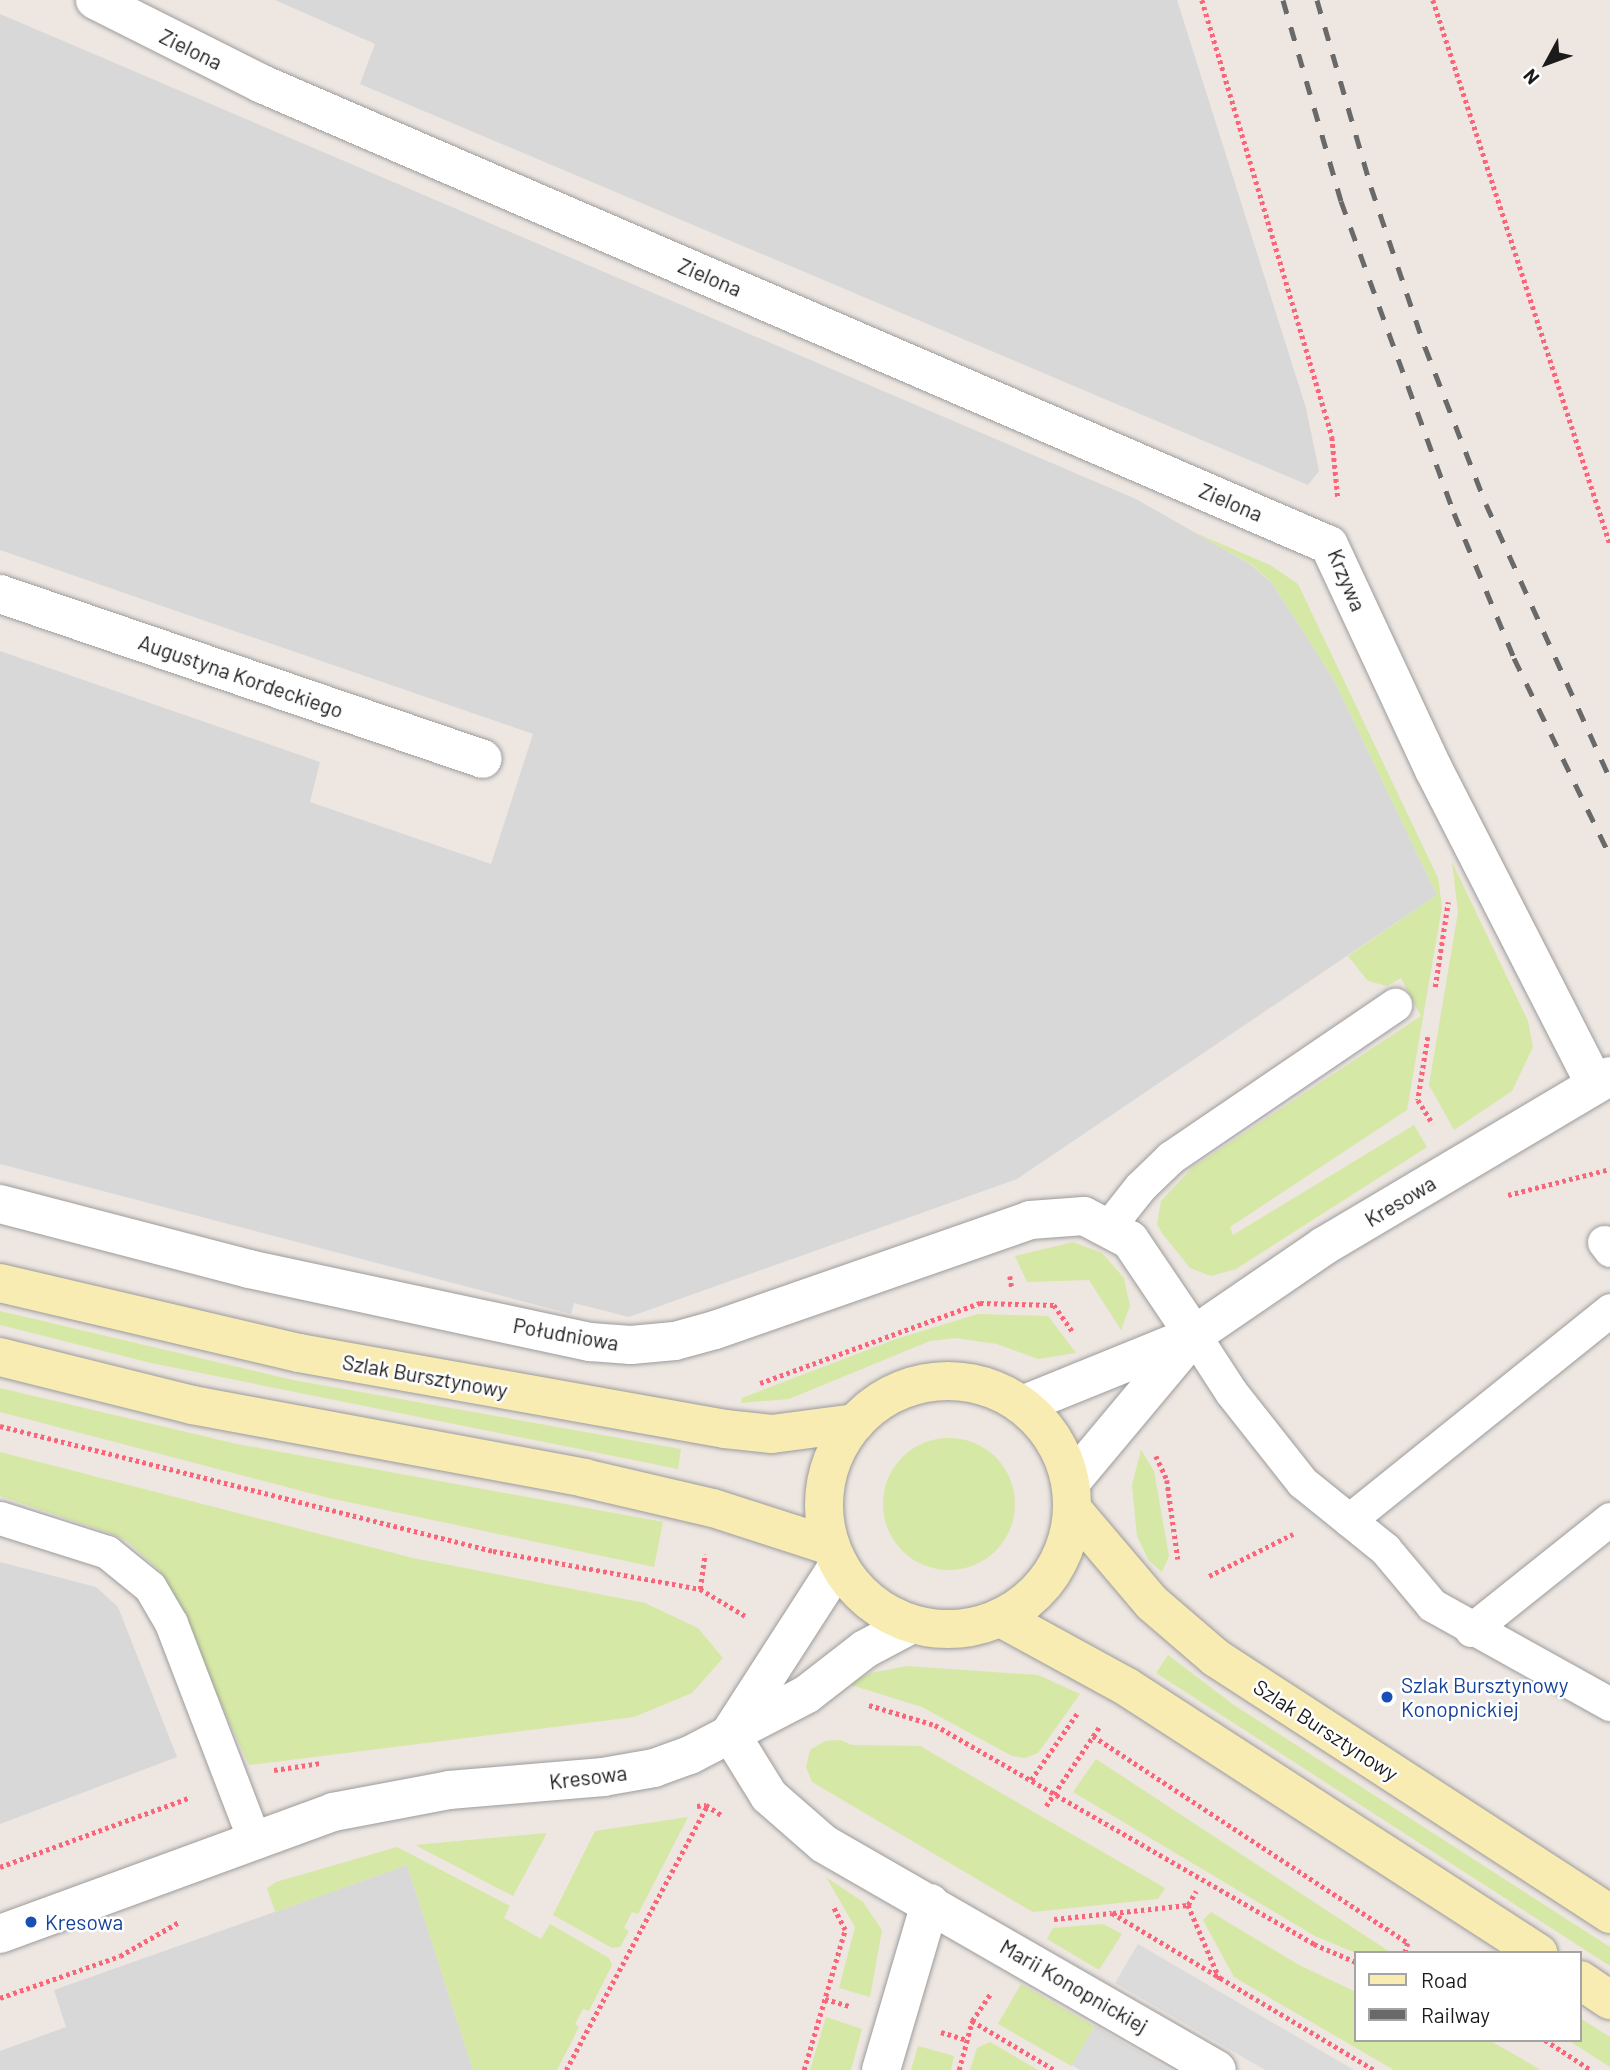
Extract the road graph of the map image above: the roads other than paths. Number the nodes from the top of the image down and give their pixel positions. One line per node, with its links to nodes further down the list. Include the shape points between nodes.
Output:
1 (95, 0): 2 (street, Zielona, via 262,84)
2 (1329, 545): 6 (street, Krzywa, via 1434,770)
3 (0, 594): 4 (street, Augustyna Kordeckiego)
4 (483, 759)
5 (1395, 1005): 8 (lane, via 1171,1157 1139,1187)
6 (1602, 1080): 11 (street, Kresowa, via 1324,1246)
7 (0, 1204): 8 (street, Południowa, via 249,1269 590,1342 631,1345 675,1341 715,1330 1030,1220 1084,1216)
8 (1109, 1226): 11 (street, Południowa, via 1130,1240 1150,1264)
9 (0, 1283): 14 (main road, Szlak Bursztynowy, via 299,1353 725,1429 772,1434)
10 (1610, 1310): 18 (lane)
11 (1195, 1335): 13 (street); 15 (street); 18 (lane, via 1231,1392 1302,1482)
12 (0, 1357): 19 (main road, via 192,1405 584,1478 713,1508)
13 (1022, 1405): 14 (main road, via 990,1388 954,1381 918,1384 885,1398); 15 (main road, via 1045,1426)
14 (855, 1423): 19 (main road, via 838,1448 826,1480 824,1513)
15 (1072, 1496): 20 (main road, via 1066,1546 1051,1575 1029,1600); 27 (main road, Szlak Bursztynowy, via 1152,1603 1216,1658)
16 (0, 1518): 25 (lane, via 107,1552 149,1587 171,1623)
17 (1610, 1519): 22 (lane)
18 (1349, 1520): 22 (lane, via 1385,1549 1432,1605)
19 (835, 1555): 21 (main road, via 857,1589 884,1611); 24 (street, Kresowa)
20 (1001, 1618): 21 (main road, via 942,1629); 29 (main road, via 1127,1687)
21 (912, 1623): 24 (street, Kresowa, via 865,1649 807,1694)
22 (1471, 1630): 23 (lane)
23 (1610, 1704)
24 (730, 1733): 25 (street, Kresowa, via 654,1768 389,1799); 26 (street, Marii Konopnickiej, via 769,1796 794,1822 824,1844)
25 (254, 1839): 28 (street, Kresowa)
26 (930, 1903): 32 (street); 33 (street, Marii Konopnickiej)
27 (1610, 1914)
28 (0, 1934)
29 (1535, 1951)
30 (1582, 1981): 31 (main road)
31 (1610, 2000)
32 (881, 2070)
33 (1217, 2070)

